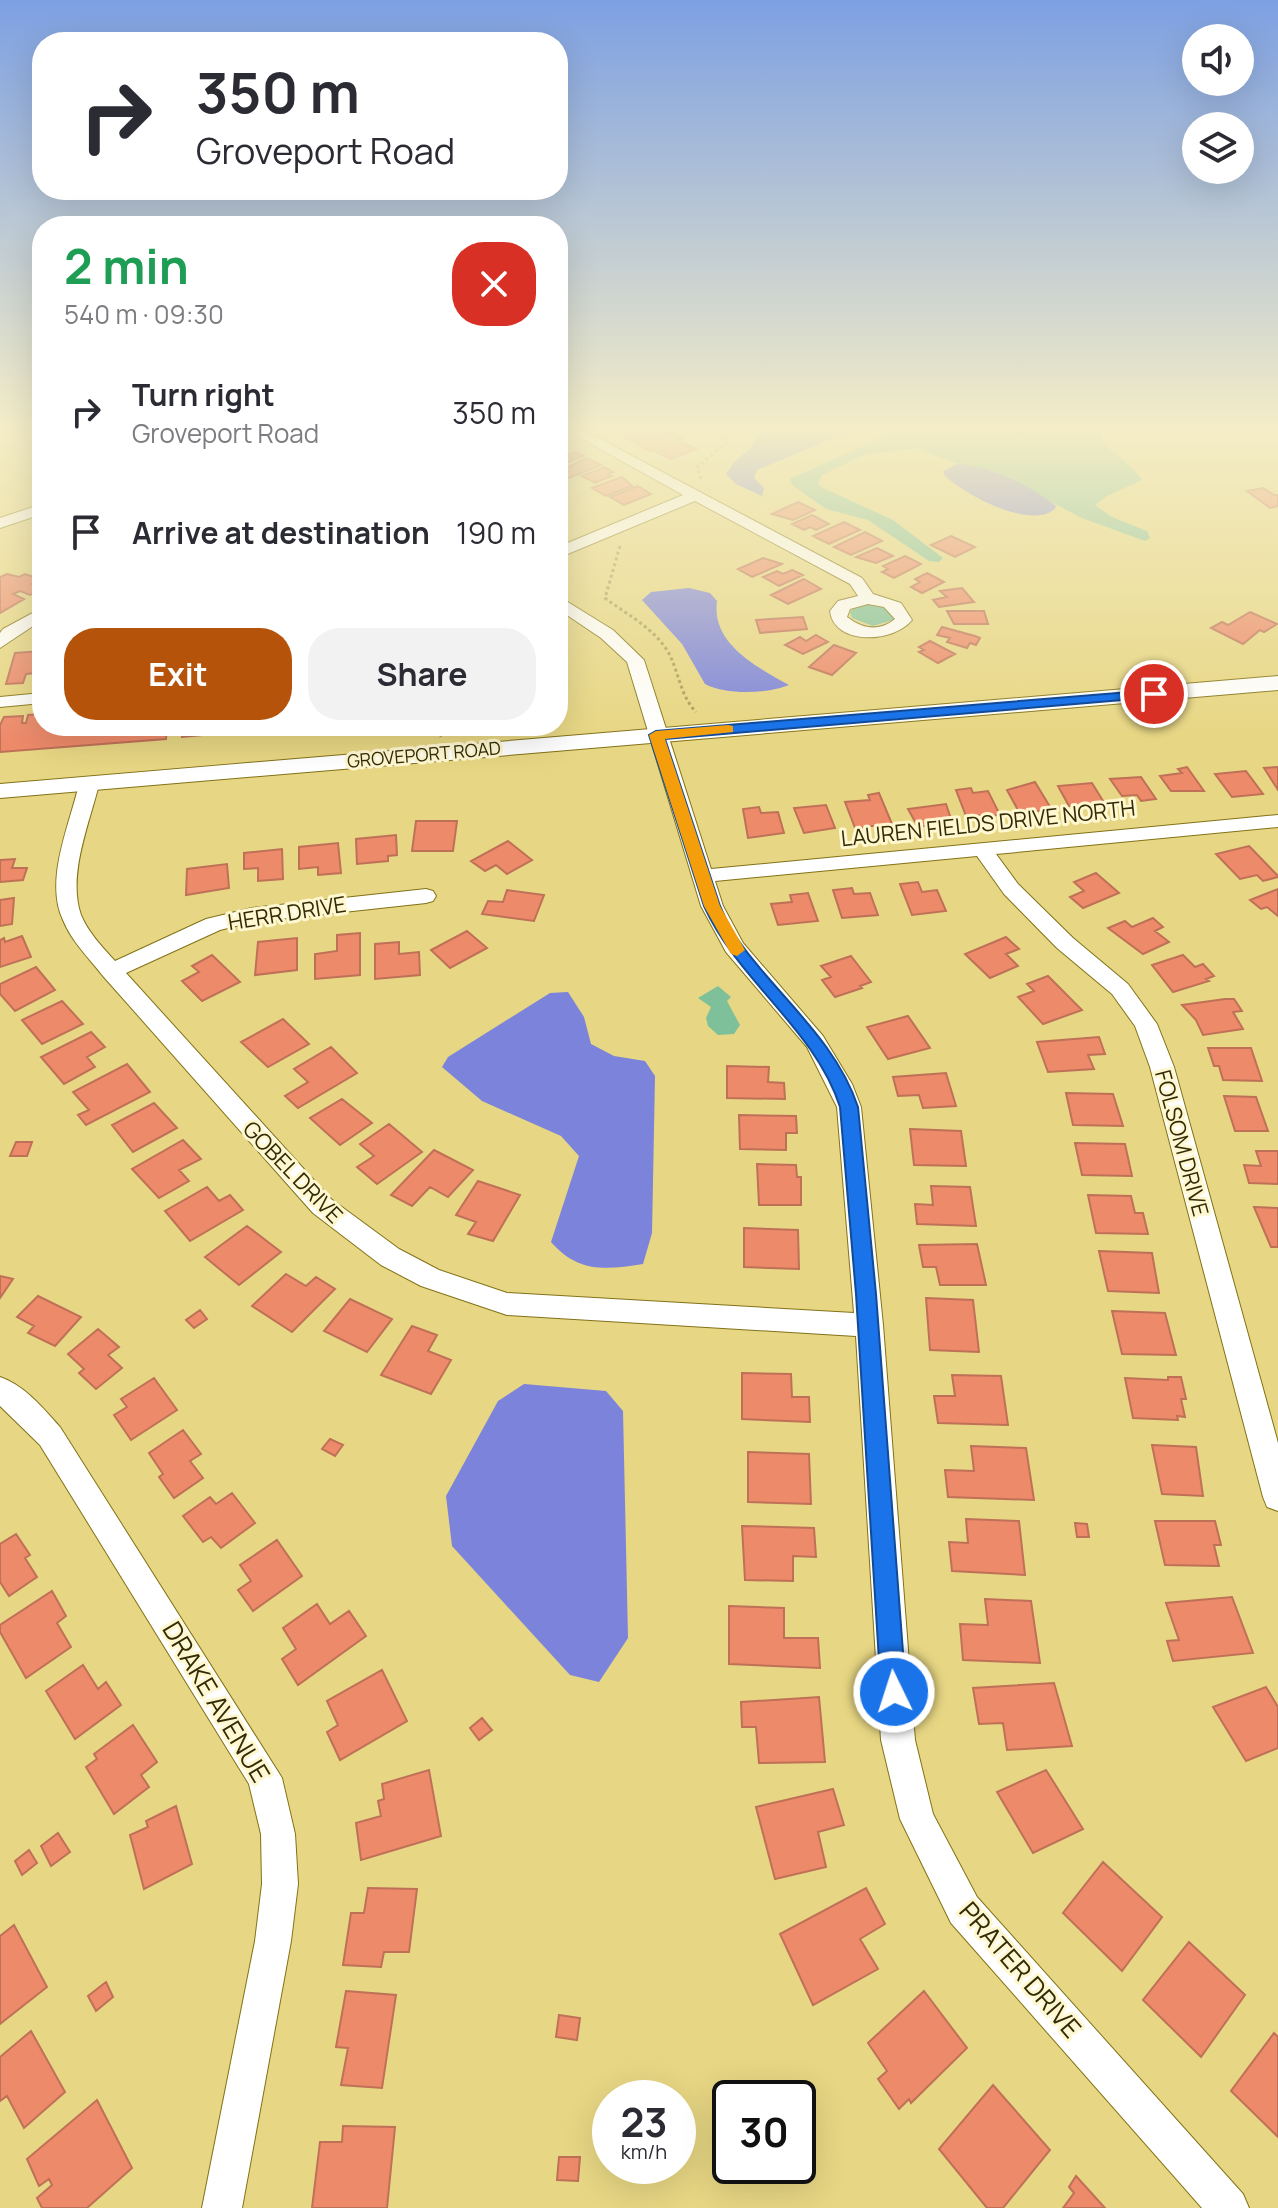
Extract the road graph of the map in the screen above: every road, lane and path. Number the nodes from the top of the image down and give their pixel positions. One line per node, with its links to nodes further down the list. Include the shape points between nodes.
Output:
1 (599, 534): 4 (street)
2 (777, 534): 5 (street, via 856,581)
3 (627, 539): 12 (path, via 612,561 605,598 661,643)
4 (568, 548)
5 (868, 599)
6 (568, 608): 13 (street, PRATER DRIVE, via 635,660)
7 (32, 619): 8 (street)
8 (0, 643)
9 (1278, 683): 12 (main road, GROVEPORT ROAD)
10 (32, 699): 11 (street)
11 (0, 702)
12 (705, 731): 13 (main road, GROVEPORT ROAD)
13 (656, 735): 14 (main road, GROVEPORT ROAD); 18 (street, PRATER DRIVE)
14 (89, 784): 15 (main road, GROVEPORT ROAD); 20 (street, GOBEL DRIVE, via 68,907)
15 (0, 791)
16 (1278, 821): 17 (street, LAUREN FIELDS DRIVE NORTH)
17 (981, 848): 18 (street, LAUREN FIELDS DRIVE NORTH); 23 (street, FOLSOM DRIVE, via 1011,889 1120,989 1146,1024)
18 (703, 876): 21 (street, PRATER DRIVE, via 734,947 807,1031 840,1079 854,1135)
19 (426, 896): 20 (street, HERR DRIVE, via 214,924)
20 (111, 971): 21 (street, GOBEL DRIVE, via 322,1206 390,1257 430,1278 507,1304)
21 (869, 1325): 25 (street, PRATER DRIVE, via 898,1740 917,1819 964,1910)
22 (0, 1389): 24 (street, DRAKE AVENUE, via 50,1436 265,1778 278,1834 280,1884)
23 (1278, 1497)
24 (222, 2208)
25 (1229, 2208)

